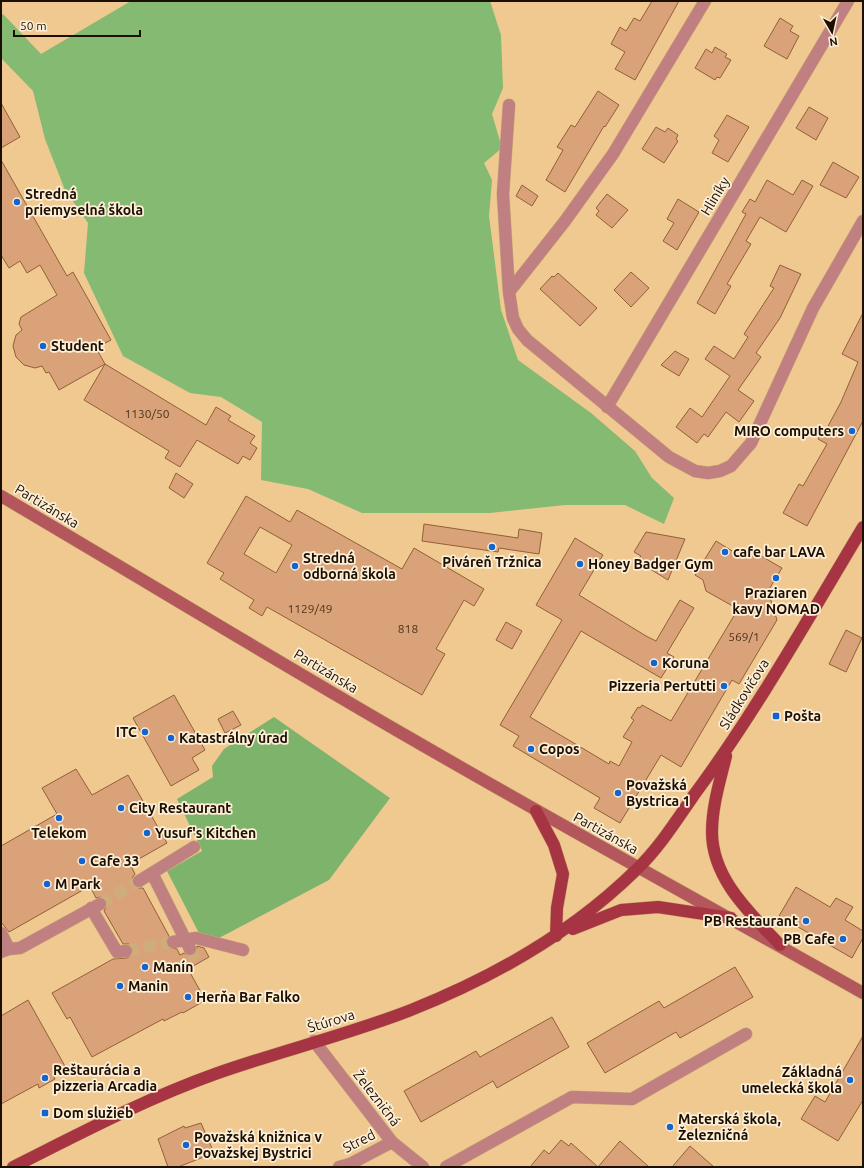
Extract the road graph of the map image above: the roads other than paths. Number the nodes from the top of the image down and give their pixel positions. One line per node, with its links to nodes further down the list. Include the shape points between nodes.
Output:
1 (705, 1): 5 (street, via 613,154)
2 (848, 1): 6 (street, Hliníky)
3 (509, 105): 5 (street, via 503,194)
4 (863, 221): 6 (street, via 813,308 751,443 731,466 708,473 695,472 669,457)
5 (509, 292): 6 (street, via 513,318 527,340)
6 (607, 407)
7 (1, 496): 10 (main road, Partizánska)
8 (863, 526): 9 (main road, Sládkovičova)
9 (728, 750): 12 (main road, Sládkovičova, via 662,841); 18 (main road, via 715,802 712,833 714,851 731,890)
10 (536, 811): 12 (main road, Partizánska); 17 (main road, via 554,845 563,874 557,908)
11 (194, 847): 13 (street)
12 (638, 868): 15 (main road, Partizánska); 17 (main road, Štúrova, via 601,902)
13 (152, 873): 14 (street); 20 (street, via 183,944 196,938)
14 (139, 881)
15 (731, 918): 17 (main road, via 658,907 621,910); 18 (main road, Partizánska)
16 (1, 933): 21 (street)
17 (556, 936): 24 (main road, Štúrova, via 495,972 459,989 390,1017)
18 (780, 946): 22 (main road, Partizánska)
19 (126, 950): 21 (street, via 116,952 95,906 20,948)
20 (243, 950)
21 (5, 951)
22 (863, 993)
23 (746, 1034): 29 (street, via 632,1099 572,1097)
24 (314, 1041): 25 (street, Železničná); 26 (main road, Štúrova, via 167,1093)
25 (392, 1142): 27 (street, Stred); 28 (street, Železničná)
26 (13, 1167)
27 (339, 1167)
28 (423, 1167)
29 (446, 1167)

